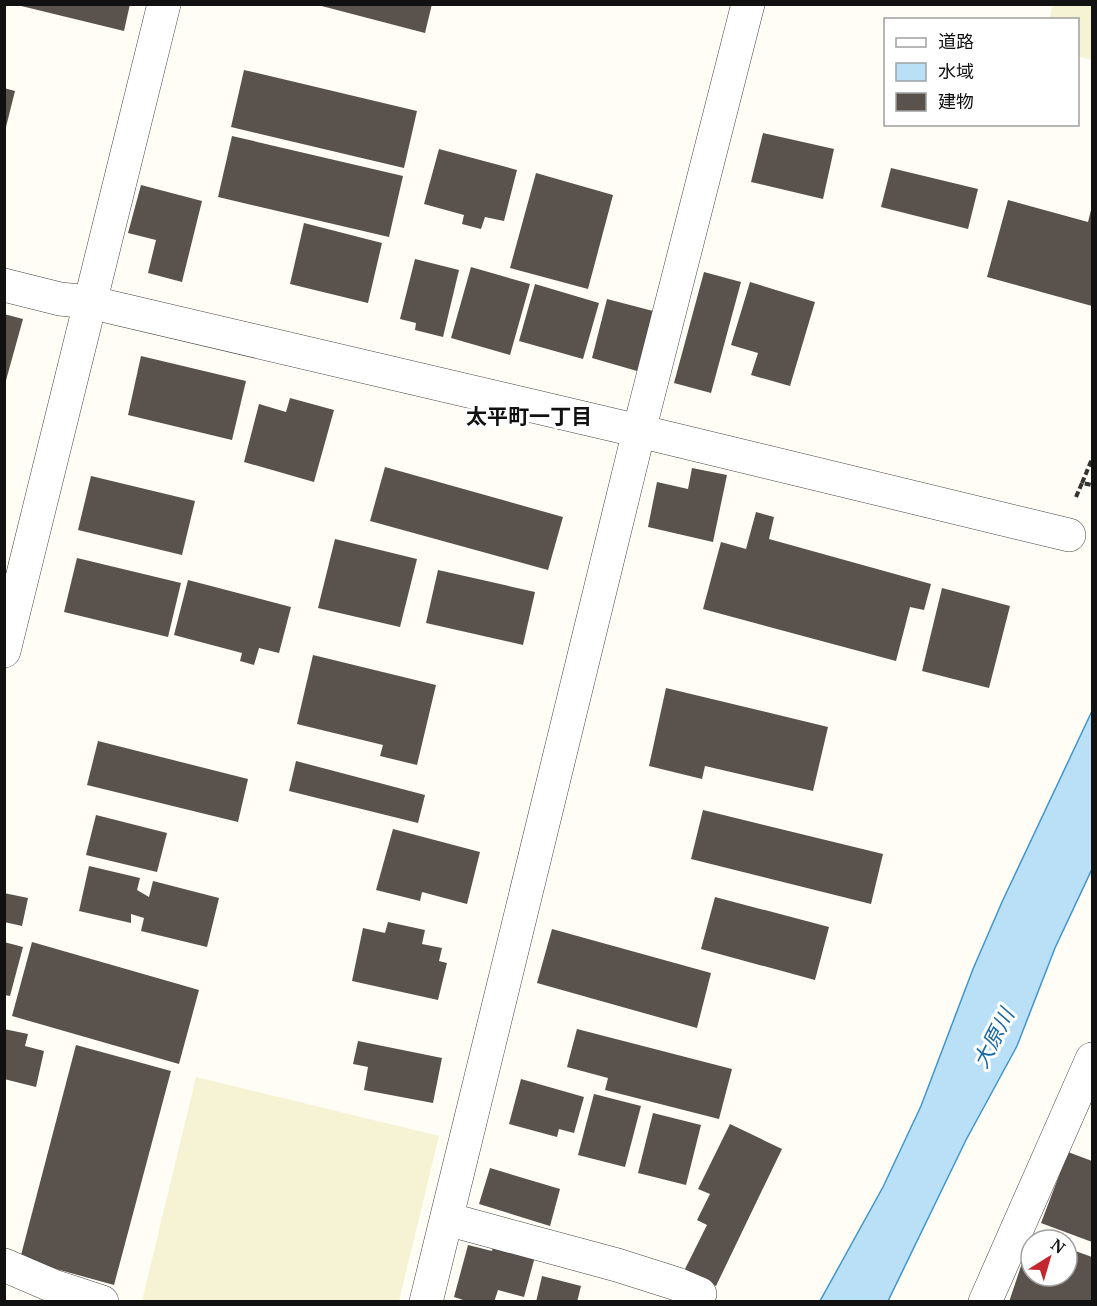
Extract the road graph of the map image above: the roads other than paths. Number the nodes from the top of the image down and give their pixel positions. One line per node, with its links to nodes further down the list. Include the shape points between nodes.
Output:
1 (164, 4): 4 (street)
2 (748, 4): 5 (street)
3 (4, 285): 4 (street)
4 (89, 302): 5 (street); 7 (street)
5 (639, 431): 6 (street); 9 (street)
6 (1069, 535)
7 (4, 651)
8 (1092, 1059): 14 (street)
9 (447, 1219): 11 (street, via 617,1265); 13 (street)
10 (4, 1265): 12 (street)
11 (700, 1294)
12 (102, 1302)
13 (426, 1302)
14 (985, 1302)

